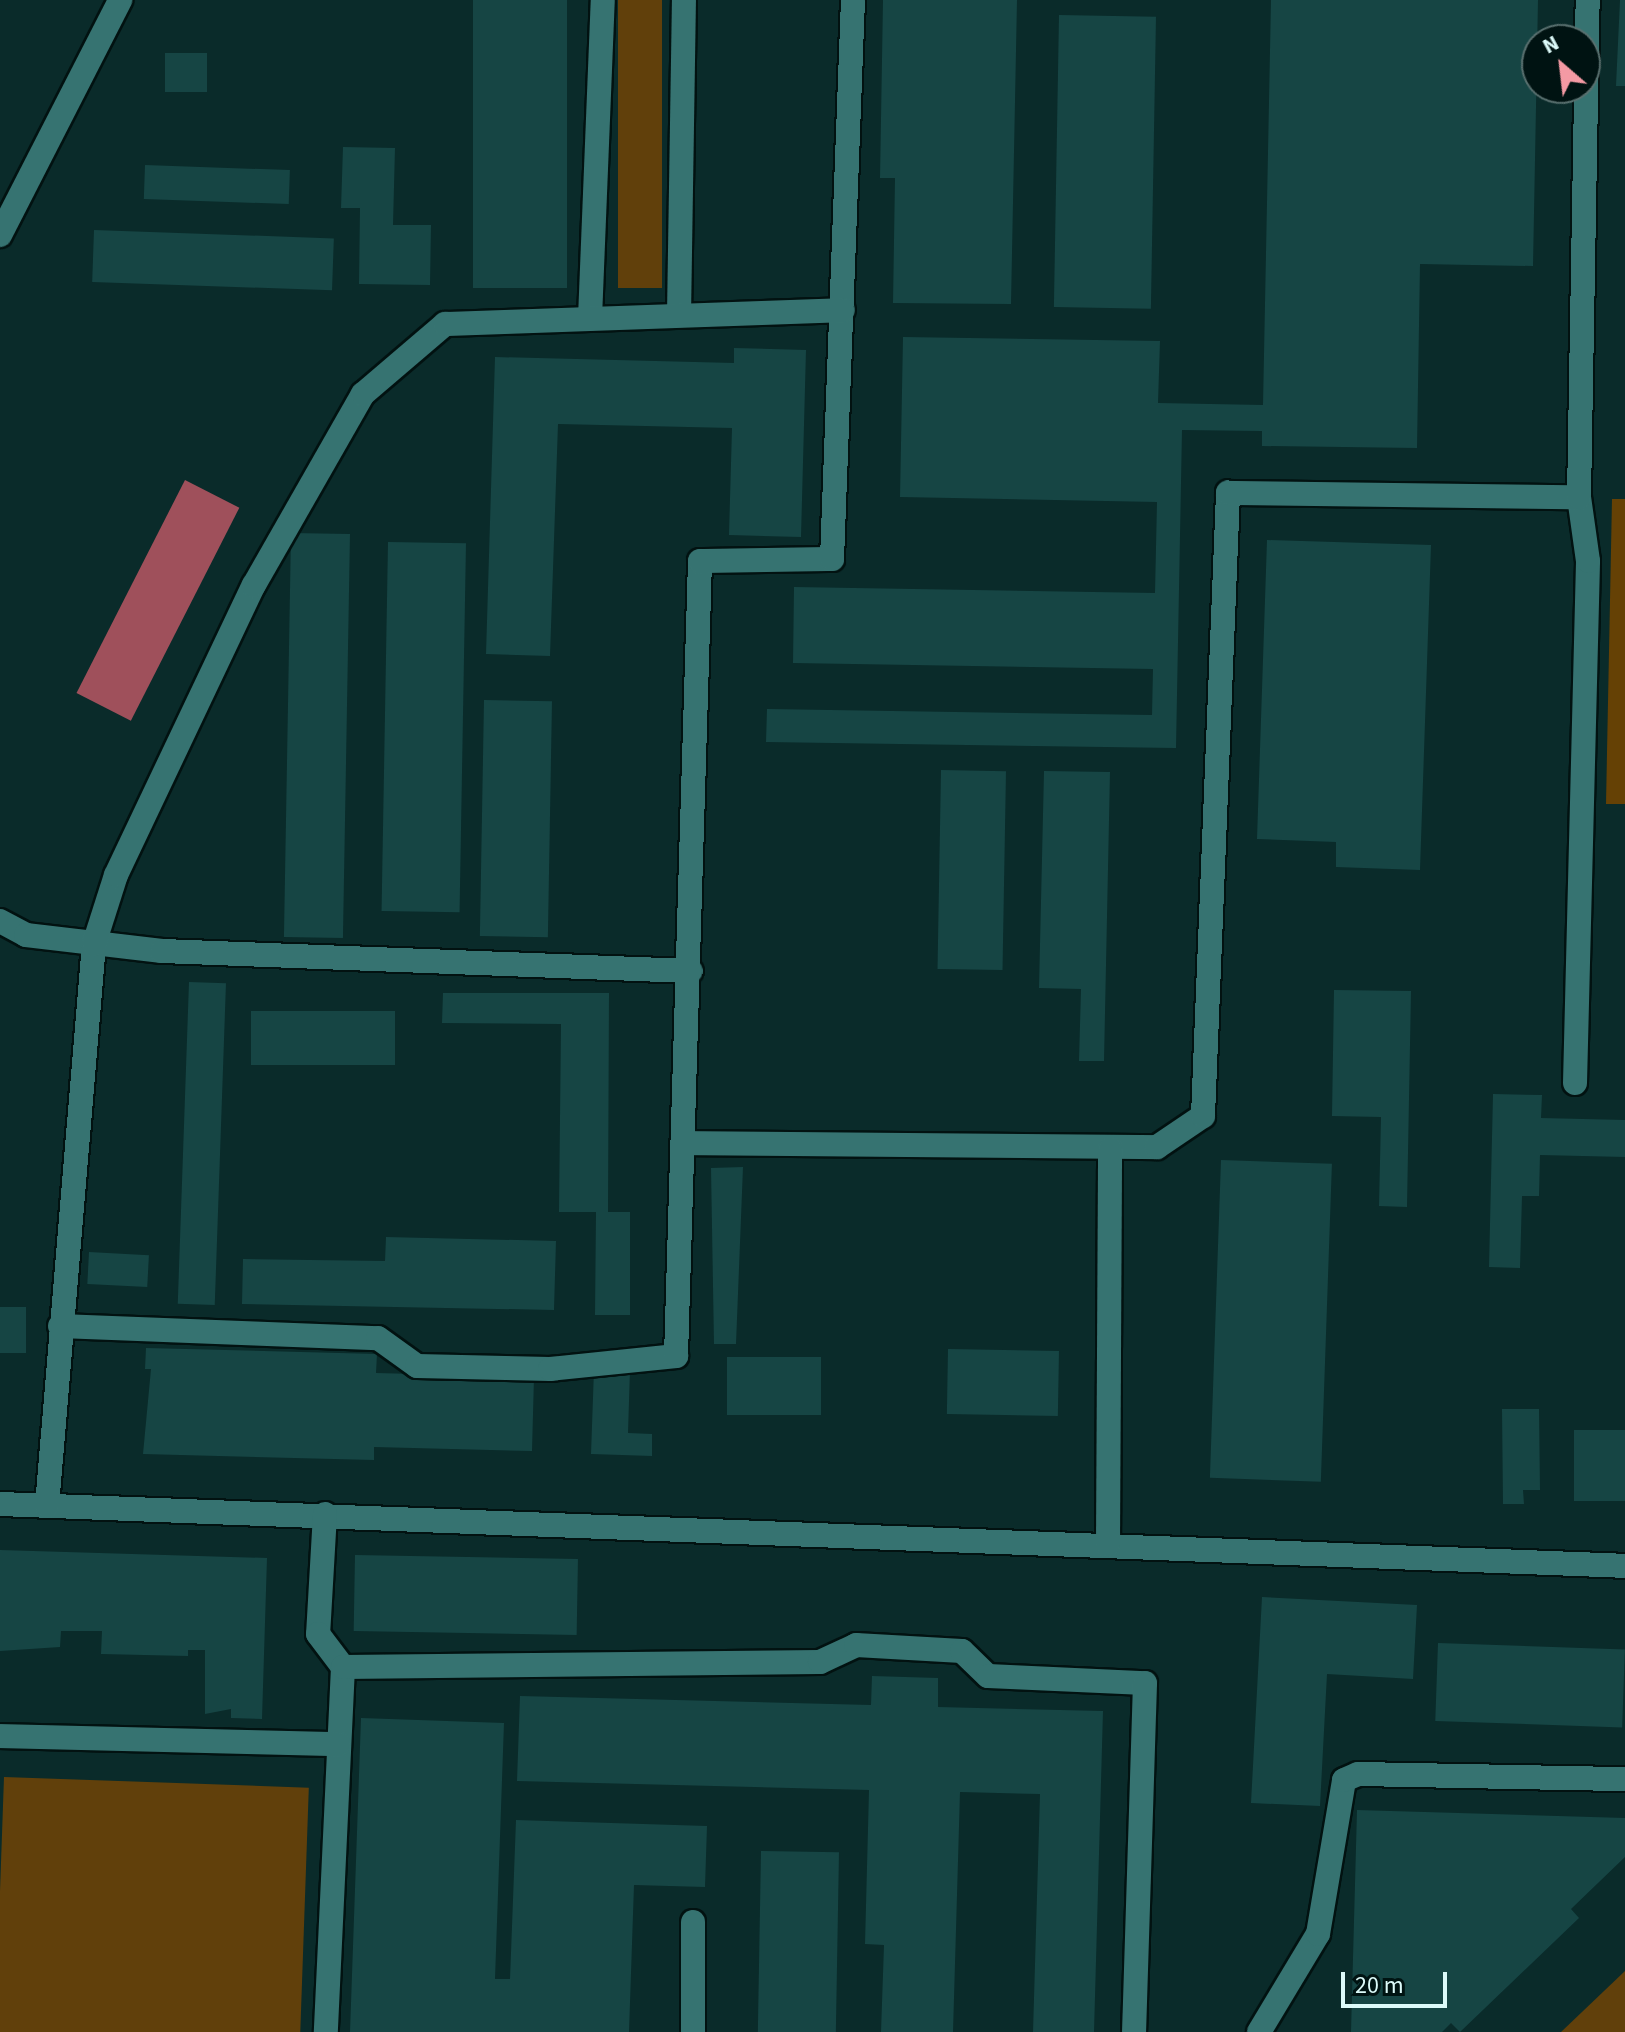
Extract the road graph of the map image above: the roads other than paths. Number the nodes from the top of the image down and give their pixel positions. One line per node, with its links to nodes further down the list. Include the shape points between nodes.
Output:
1 (120, 0): 6 (street)
2 (603, 0): 9 (street)
3 (684, 0): 8 (street)
4 (853, 0): 7 (street)
5 (1588, 0): 10 (street)
6 (0, 235)
7 (843, 310): 8 (street); 13 (street, via 832,559 700,561)
8 (679, 315): 9 (street)
9 (590, 318): 12 (street, via 445,324 363,394 254,585 116,875)
10 (1579, 497): 14 (street, via 1588,561); 16 (street, via 1228,493 1203,1116 1157,1147)
11 (0, 921): 12 (street, via 26,935)
12 (94, 944): 13 (street); 17 (street)
13 (691, 971): 15 (street)
14 (1575, 1083)
15 (686, 1143): 16 (street); 17 (street, via 676,1356 550,1369 417,1366 378,1338)
16 (1110, 1149): 21 (street)
17 (60, 1326): 19 (street)
18 (0, 1504): 19 (street)
19 (47, 1506): 20 (street)
20 (325, 1514): 21 (street); 23 (street, via 318,1634)
21 (1108, 1545): 22 (street)
22 (1625, 1566)
23 (343, 1667): 25 (street); 30 (street, via 820,1662 856,1645 962,1651 988,1676 1145,1683)
24 (0, 1736): 25 (street)
25 (339, 1744): 28 (street)
26 (1625, 1779): 31 (street, via 1358,1774 1344,1780 1318,1934)
27 (693, 1922): 29 (street)
28 (326, 2032)
29 (693, 2032)
30 (1134, 2032)
31 (1259, 2032)

